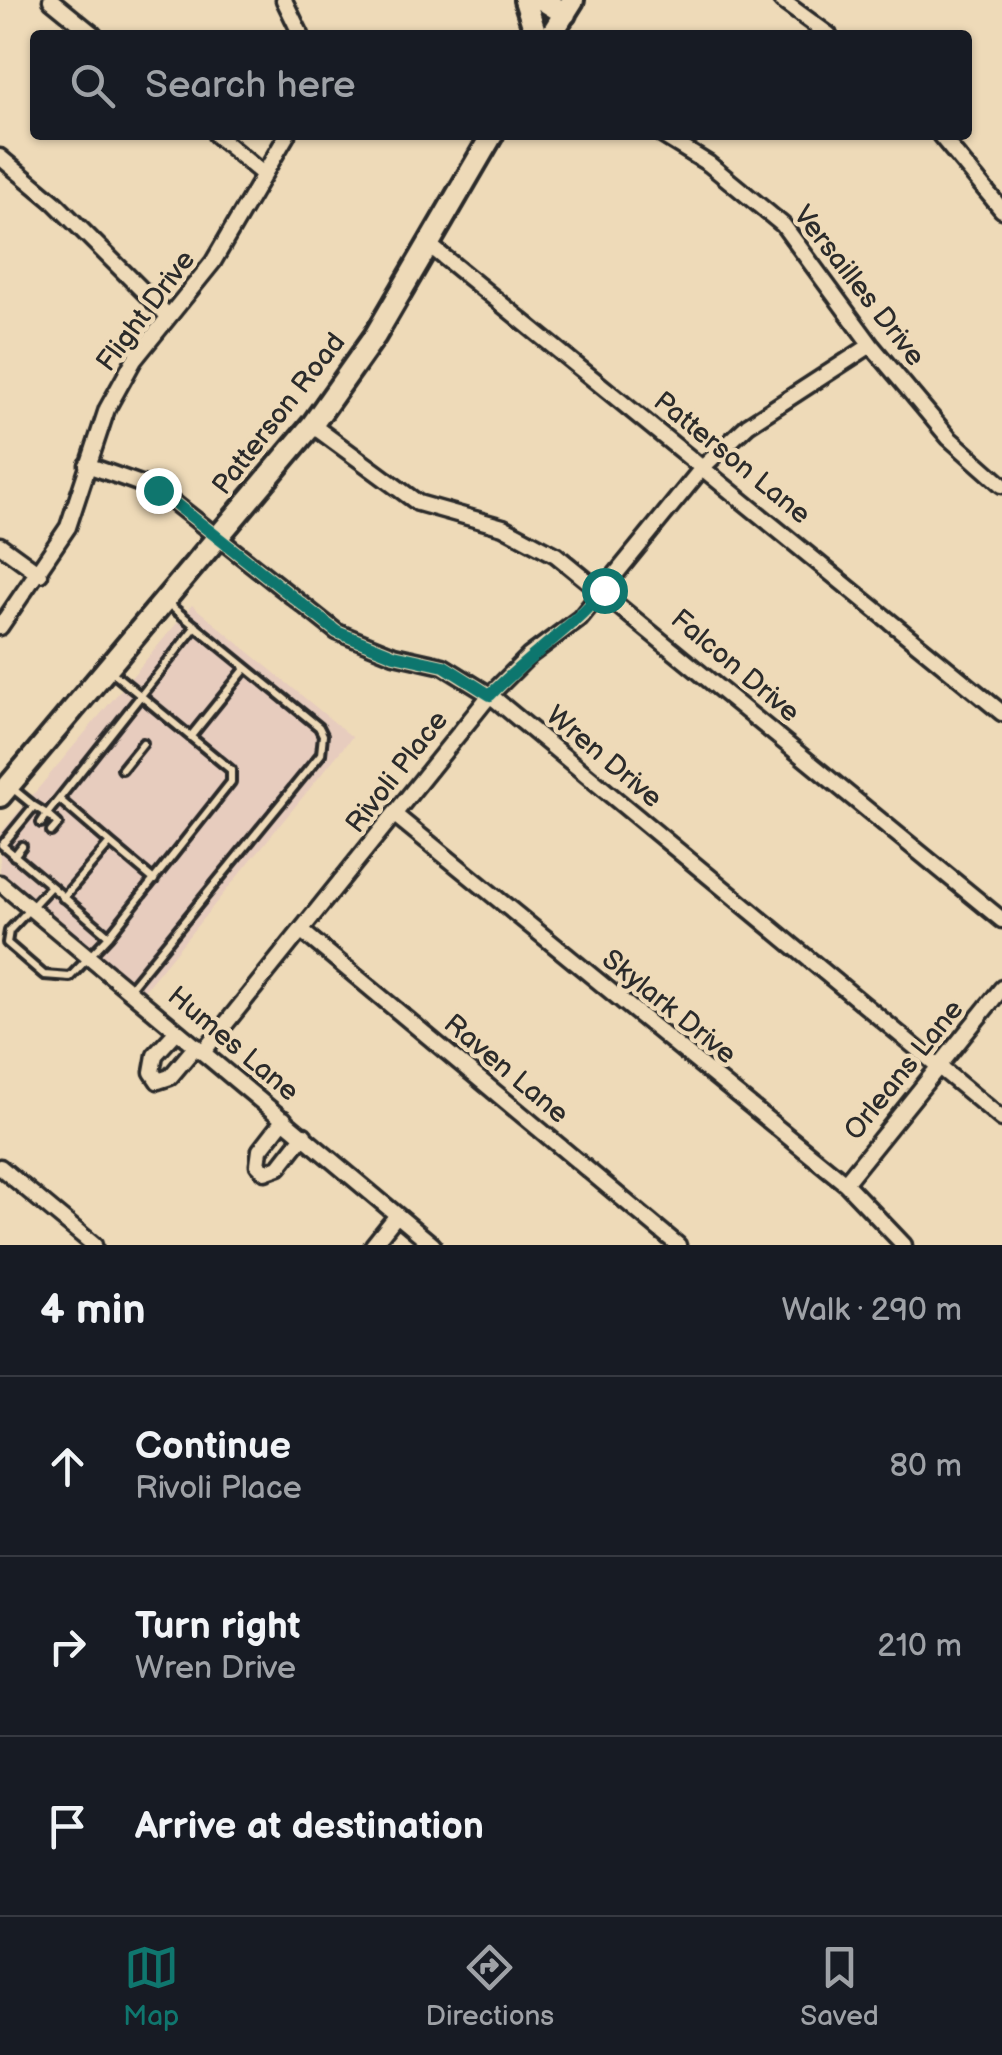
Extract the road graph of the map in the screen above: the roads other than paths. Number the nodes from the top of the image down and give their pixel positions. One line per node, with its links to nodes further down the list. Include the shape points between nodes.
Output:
1 (52, 0): 7 (street)
2 (284, 0): 8 (street)
3 (526, 0): 9 (main road)
4 (543, 0): 6 (main road)
5 (781, 0): 11 (street)
6 (569, 7): 10 (main road)
7 (88, 30)
8 (298, 30)
9 (535, 30)
10 (555, 30)
11 (822, 30)
12 (222, 140): 18 (street)
13 (284, 140): 18 (street, Flight Drive)
14 (485, 140): 20 (main road, Patterson Road)
15 (670, 140): 22 (street, Versailles Drive, via 783,225)
16 (944, 140): 19 (street)
17 (0, 158): 21 (street)
18 (264, 174): 21 (street, Flight Drive, via 220,252)
19 (1002, 210)
20 (428, 244): 23 (main road, Patterson Road, via 375,336); 25 (street, Patterson Lane)
21 (168, 316): 24 (street, Flight Drive, via 116,393)
22 (871, 345): 25 (street, Rivoli Place, via 748,424); 26 (street, Versailles Drive, via 949,438)
23 (312, 425): 27 (main road, Patterson Road); 30 (street, Falcon Drive, via 418,503 503,527)
24 (87, 465): 27 (street, Wren Drive, via 158,490); 29 (street, Flight Drive, via 68,527)
25 (703, 467): 30 (street, Rivoli Place); 38 (street, Patterson Lane)
26 (1002, 485)
27 (218, 536): 31 (main road, Patterson Road); 37 (street, Wren Drive, via 337,632 444,666)
28 (0, 545): 29 (street)
29 (40, 574): 33 (street, Flight Drive)
30 (604, 590): 37 (street, Rivoli Place); 59 (street, Falcon Drive)
31 (164, 600): 32 (lane); 34 (main road, Patterson Road)
32 (196, 626): 35 (lane); 36 (lane)
33 (0, 627)
34 (107, 668): 36 (lane); 42 (main road, Patterson Road)
35 (246, 668): 39 (lane); 64 (lane, via 319,727 323,748)
36 (139, 695): 39 (lane); 43 (lane)
37 (490, 695): 46 (street, Rivoli Place); 67 (street, Wren Drive)
38 (1002, 713)
39 (191, 736): 54 (lane, via 231,770 232,782)
40 (143, 743): 41 (lane)
41 (122, 770)
42 (3, 787): 44 (lane)
43 (59, 799): 45 (lane); 49 (lane)
44 (34, 806): 45 (lane); 52 (lane, via 2,845)
45 (47, 814): 47 (lane); 48 (lane, via 58,824)
46 (395, 815): 60 (street, Rivoli Place); 72 (street, Skylark Drive)
47 (41, 823)
48 (51, 832)
49 (110, 843): 54 (lane); 57 (lane)
50 (22, 846): 52 (lane)
51 (32, 854): 53 (lane)
52 (14, 856): 53 (lane)
53 (24, 864): 56 (lane)
54 (154, 880): 61 (lane)
55 (0, 883): 58 (street, Humes Lane)
56 (51, 886): 57 (lane); 58 (lane)
57 (63, 898): 61 (lane)
58 (28, 908): 62 (street, Humes Lane); 62 (lane, via 7,944 44,976 70,977)
59 (1002, 920)
60 (303, 932): 66 (street, Rivoli Place); 77 (street, Raven Lane)
61 (109, 936): 62 (lane)
62 (89, 957): 64 (street, Humes Lane)
63 (1002, 988): 67 (street, Orleans Lane)
64 (128, 990): 65 (street, Humes Lane)
65 (177, 1030): 66 (street, Humes Lane); 66 (street, Rivoli Place, via 155,1055 158,1081)
66 (199, 1049): 69 (street, Humes Lane)
67 (940, 1066): 68 (street, Wren Drive); 72 (street, Orleans Lane)
68 (1002, 1118)
69 (284, 1119): 70 (street, Humes Lane); 70 (street, via 260,1150 258,1164 265,1172 279,1167)
70 (304, 1135): 73 (street, Humes Lane)
71 (0, 1167): 75 (street)
72 (845, 1183): 78 (street, Skylark Drive)
73 (397, 1215): 74 (street, Humes Lane); 76 (street)
74 (427, 1243)
75 (94, 1245)
76 (373, 1245)
77 (678, 1245)
78 (904, 1245)

